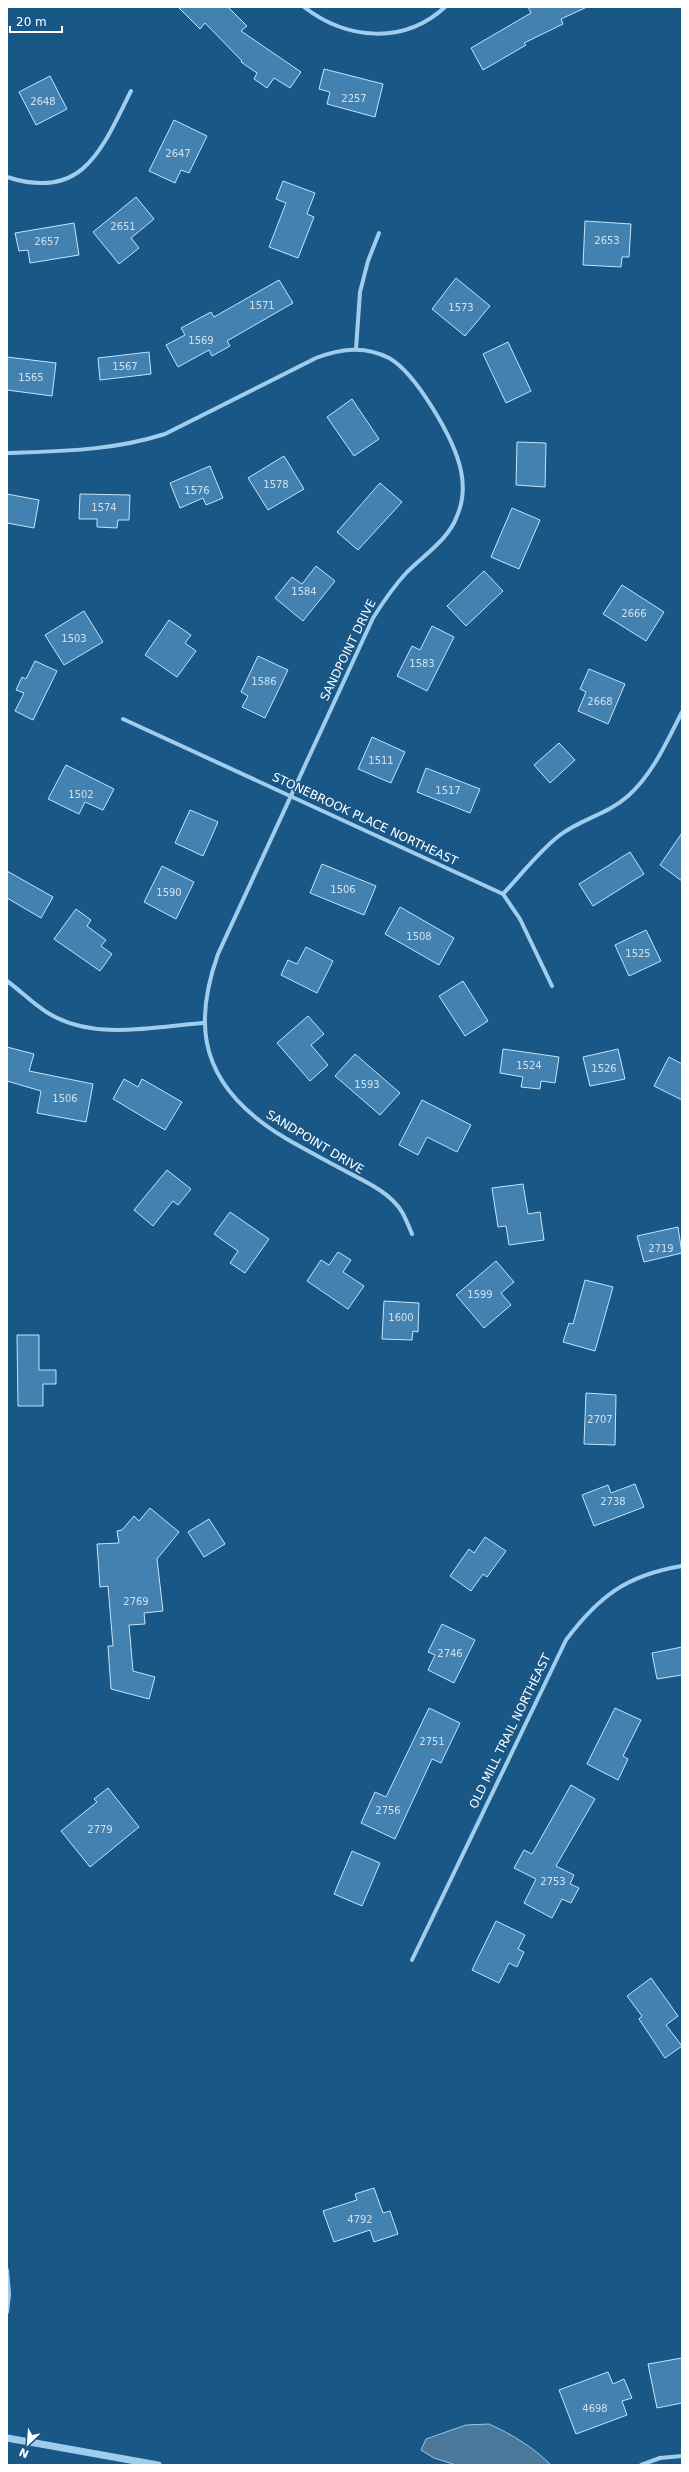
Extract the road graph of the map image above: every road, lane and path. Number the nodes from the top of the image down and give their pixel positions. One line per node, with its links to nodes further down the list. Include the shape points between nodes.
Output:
1 (304, 7): 2 (street, via 332,25 351,31 391,34 411,29)
2 (445, 7)
3 (131, 91): 4 (street, via 101,150 83,169 71,177 58,181 21,182)
4 (7, 177)
5 (379, 233): 6 (street, via 360,292)
6 (356, 349): 7 (street, SANDPOINT DRIVE, via 332,352 316,358 184,425 139,442 109,448); 10 (street, SANDPOINT DRIVE, via 388,358 400,365 414,380 456,453 463,484 461,500 450,529 391,590 373,618)
7 (7, 453)
8 (682, 712): 11 (street, via 657,760 629,796 559,836)
9 (123, 719): 10 (street, STONEBROOK PLACE NORTHEAST)
10 (291, 796): 11 (street, STONEBROOK PLACE NORTHEAST); 14 (street, SANDPOINT DRIVE, via 218,954 208,985)
11 (503, 894): 13 (street, via 520,919)
12 (7, 981): 14 (street, via 48,1013 76,1026 115,1030)
13 (552, 986)
14 (203, 1023): 15 (street, SANDPOINT DRIVE, via 215,1066 238,1102 276,1132 384,1194 402,1211)
15 (412, 1234)
16 (682, 1566): 17 (street, OLD MILL TRAIL NORTHEAST, via 644,1575 603,1597 584,1616 566,1640)
17 (412, 1960)
18 (7, 2270): 19 (street)
19 (7, 2312)
20 (7, 2438): 22 (street)
21 (682, 2456): 23 (street, via 660,2458)
22 (158, 2465)
23 (641, 2465)

